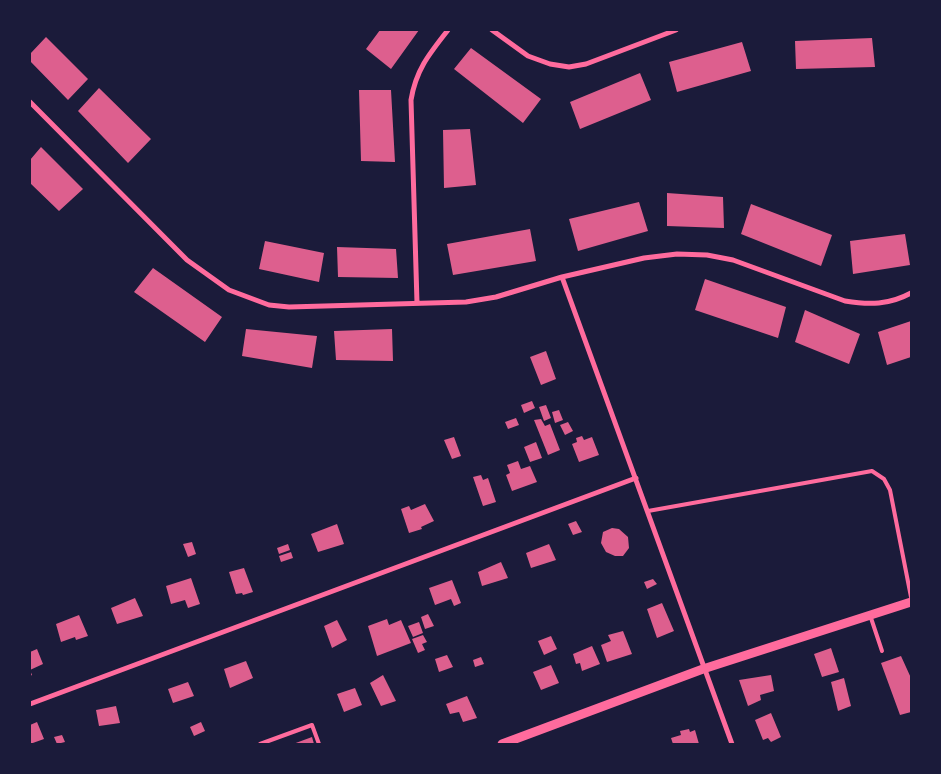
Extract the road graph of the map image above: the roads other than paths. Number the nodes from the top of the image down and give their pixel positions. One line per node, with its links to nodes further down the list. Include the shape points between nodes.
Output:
1 (448, 30): 7 (street, via 426,57 411,100)
2 (492, 30): 3 (street, via 528,56 569,67 586,64)
3 (676, 30)
4 (30, 102): 7 (street, via 187,260 229,290 269,305 289,307)
5 (562, 277): 6 (street, via 644,258 707,255 733,260 845,301 886,303); 7 (street, via 496,297 466,302); 8 (street)
6 (911, 293)
7 (417, 303)
8 (636, 478): 9 (street); 15 (street)
9 (648, 511): 10 (lane, via 872,471 884,479 890,490); 14 (street)
10 (911, 598)
11 (911, 602): 12 (street)
12 (870, 615): 13 (lane); 14 (street)
13 (882, 651)
14 (703, 669): 18 (street); 19 (street)
15 (30, 704)
16 (260, 744): 17 (lane, via 312,725)
17 (319, 744)
18 (502, 744)
19 (732, 744)

